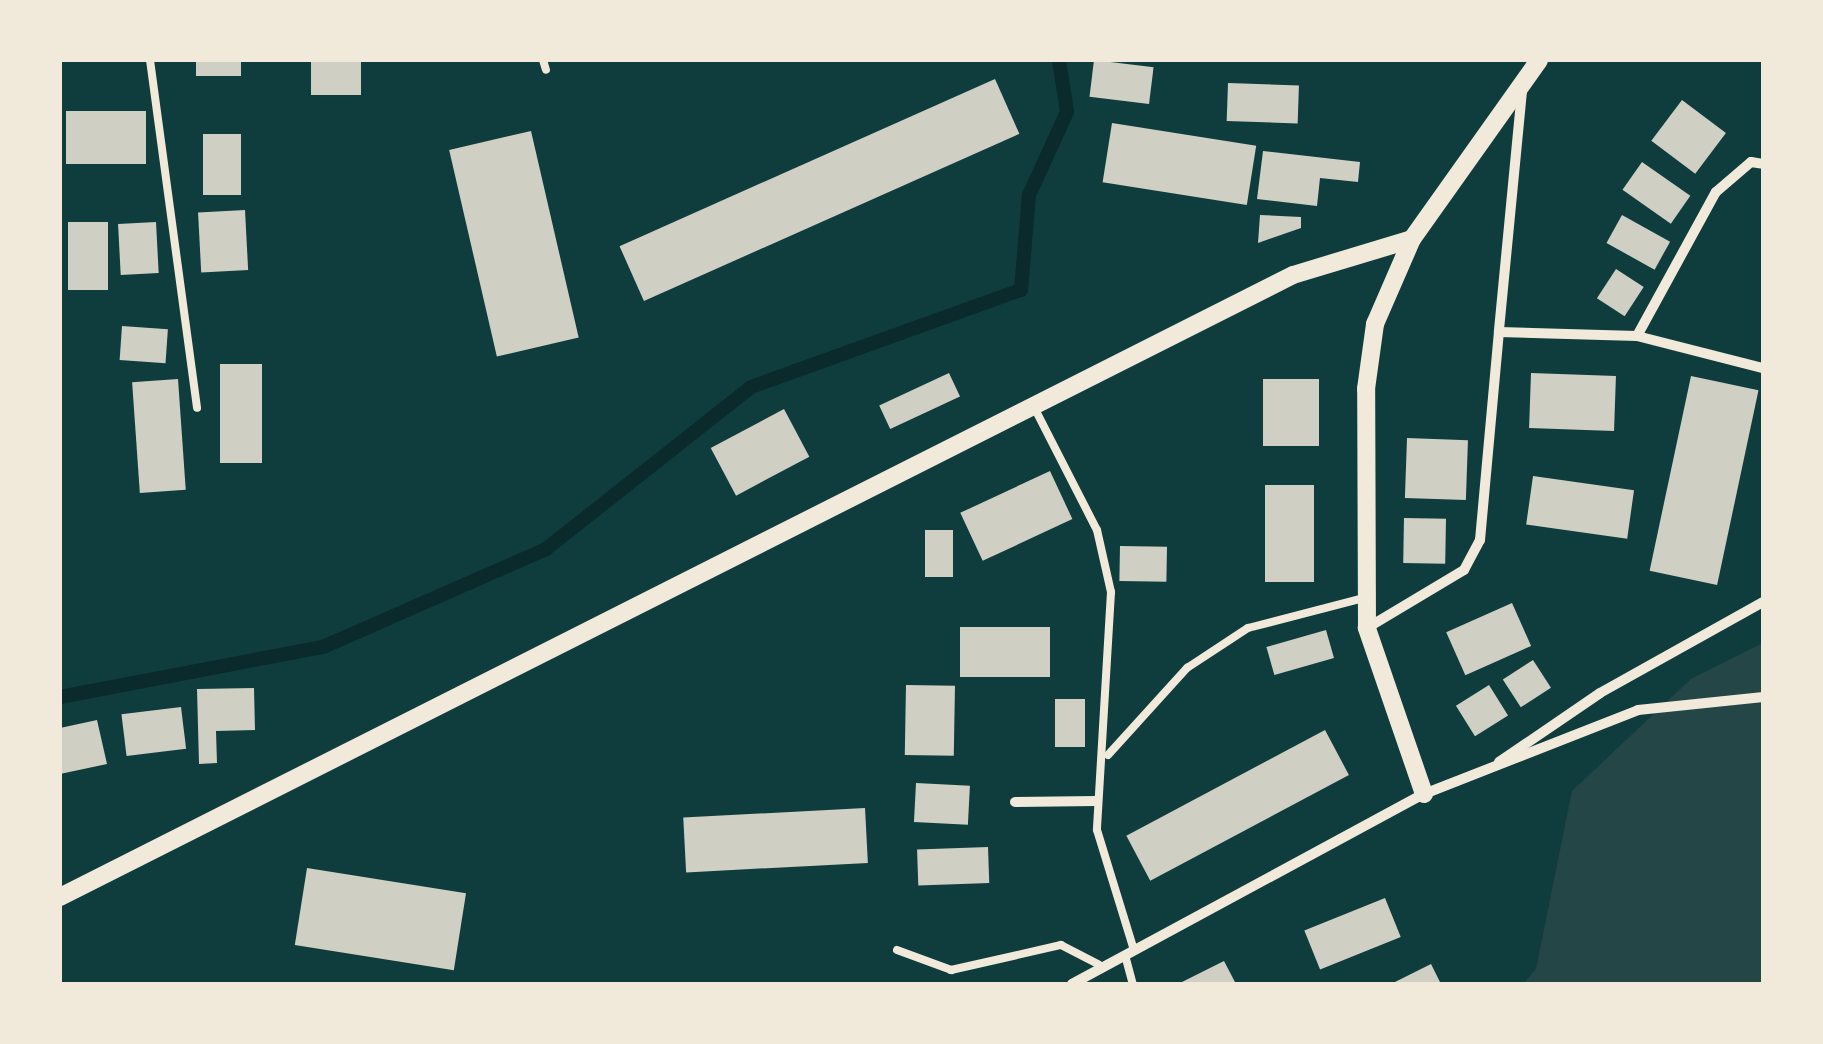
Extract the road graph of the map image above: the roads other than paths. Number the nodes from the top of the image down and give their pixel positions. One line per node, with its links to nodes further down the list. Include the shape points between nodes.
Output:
1 (150, 60): 9 (lane)
2 (1540, 60): 3 (street)
3 (1522, 84): 5 (street); 6 (street)
4 (1763, 164): 7 (street, via 1752,162 1716,192)
5 (1412, 239): 10 (street, via 1293,275); 11 (street, via 1375,324 1368,373)
6 (1498, 332): 7 (street); 13 (street, via 1480,540 1464,570)
7 (1637, 336): 8 (street)
8 (1763, 368)
9 (196, 408)
10 (1035, 409): 15 (lane, via 1104,561); 20 (street)
11 (1364, 598): 13 (street); 15 (lane, via 1248,628 1187,668)
12 (1763, 602): 16 (street, via 1600,693)
13 (1368, 628): 17 (street)
14 (1763, 697): 16 (street, via 1638,710)
15 (1108, 756): 18 (lane)
16 (1482, 774): 17 (street)
17 (1424, 794): 22 (street)
18 (1096, 801): 19 (street); 22 (lane)
19 (1015, 802)
20 (60, 897)
21 (896, 950): 23 (lane, via 951,970 1061,945)
22 (1129, 951): 23 (street); 25 (lane)
23 (1098, 964): 24 (street)
24 (1072, 984)
25 (1133, 984)

